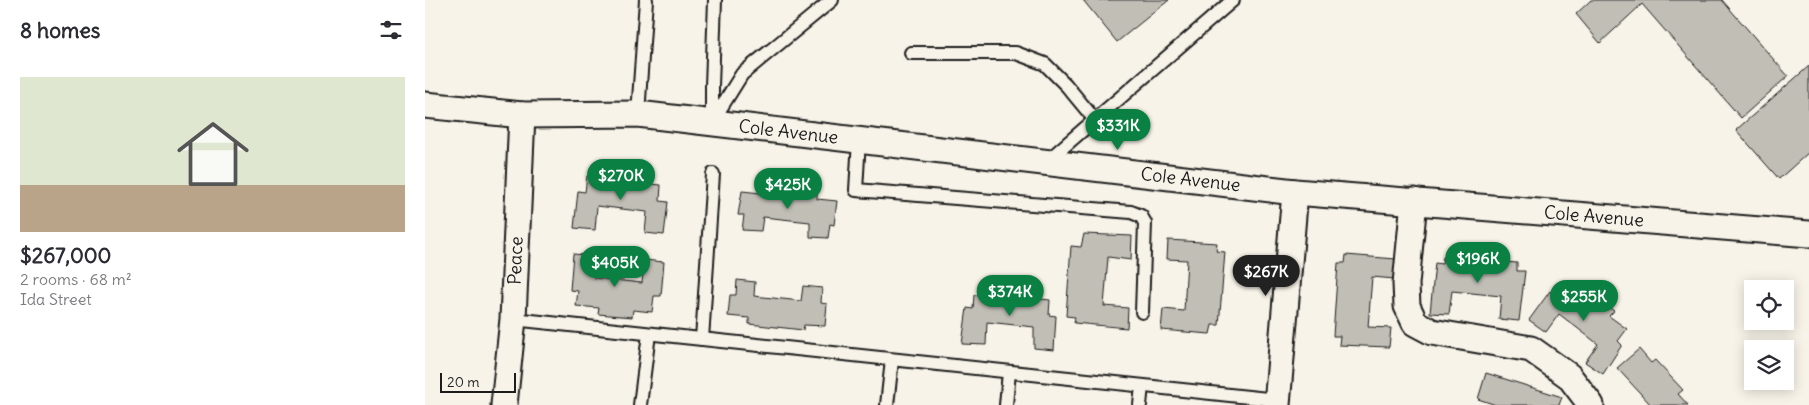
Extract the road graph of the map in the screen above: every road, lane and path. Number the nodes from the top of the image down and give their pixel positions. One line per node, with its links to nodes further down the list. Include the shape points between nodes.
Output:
1 (646, 0): 7 (lane)
2 (715, 0): 10 (lane)
3 (833, 0): 10 (lane, via 742,74)
4 (1233, 0): 9 (lane)
5 (911, 53): 9 (lane, via 1016,53 1045,64)
6 (425, 105): 8 (street, Cole Avenue)
7 (638, 114): 8 (street, Cole Avenue); 10 (street, Cole Avenue)
8 (521, 115): 18 (street, Peace)
9 (1095, 120): 12 (lane)
10 (712, 122): 11 (street, Cole Avenue)
11 (859, 140): 12 (street, Cole Avenue); 17 (lane, via 856,190 1131,212 1141,216 1145,223)
12 (1046, 162): 14 (street, Cole Avenue)
13 (713, 174): 20 (lane)
14 (1295, 192): 15 (street, Cole Avenue); 24 (street)
15 (1414, 202): 16 (street, Cole Avenue); 30 (street, via 1407,306 1415,323 1432,332 1531,349 1569,376)
16 (1809, 234)
17 (1142, 312)
18 (513, 319): 19 (lane); 25 (street, Peace)
19 (649, 334): 20 (lane); 26 (lane)
20 (702, 339): 21 (lane)
21 (892, 360): 22 (lane); 27 (lane)
22 (1009, 372): 23 (lane); 28 (lane)
23 (1142, 386): 24 (lane); 29 (lane)
24 (1277, 403)
25 (504, 405)
26 (641, 405)
27 (887, 405)
28 (1006, 405)
29 (1140, 405)
30 (1591, 405)

